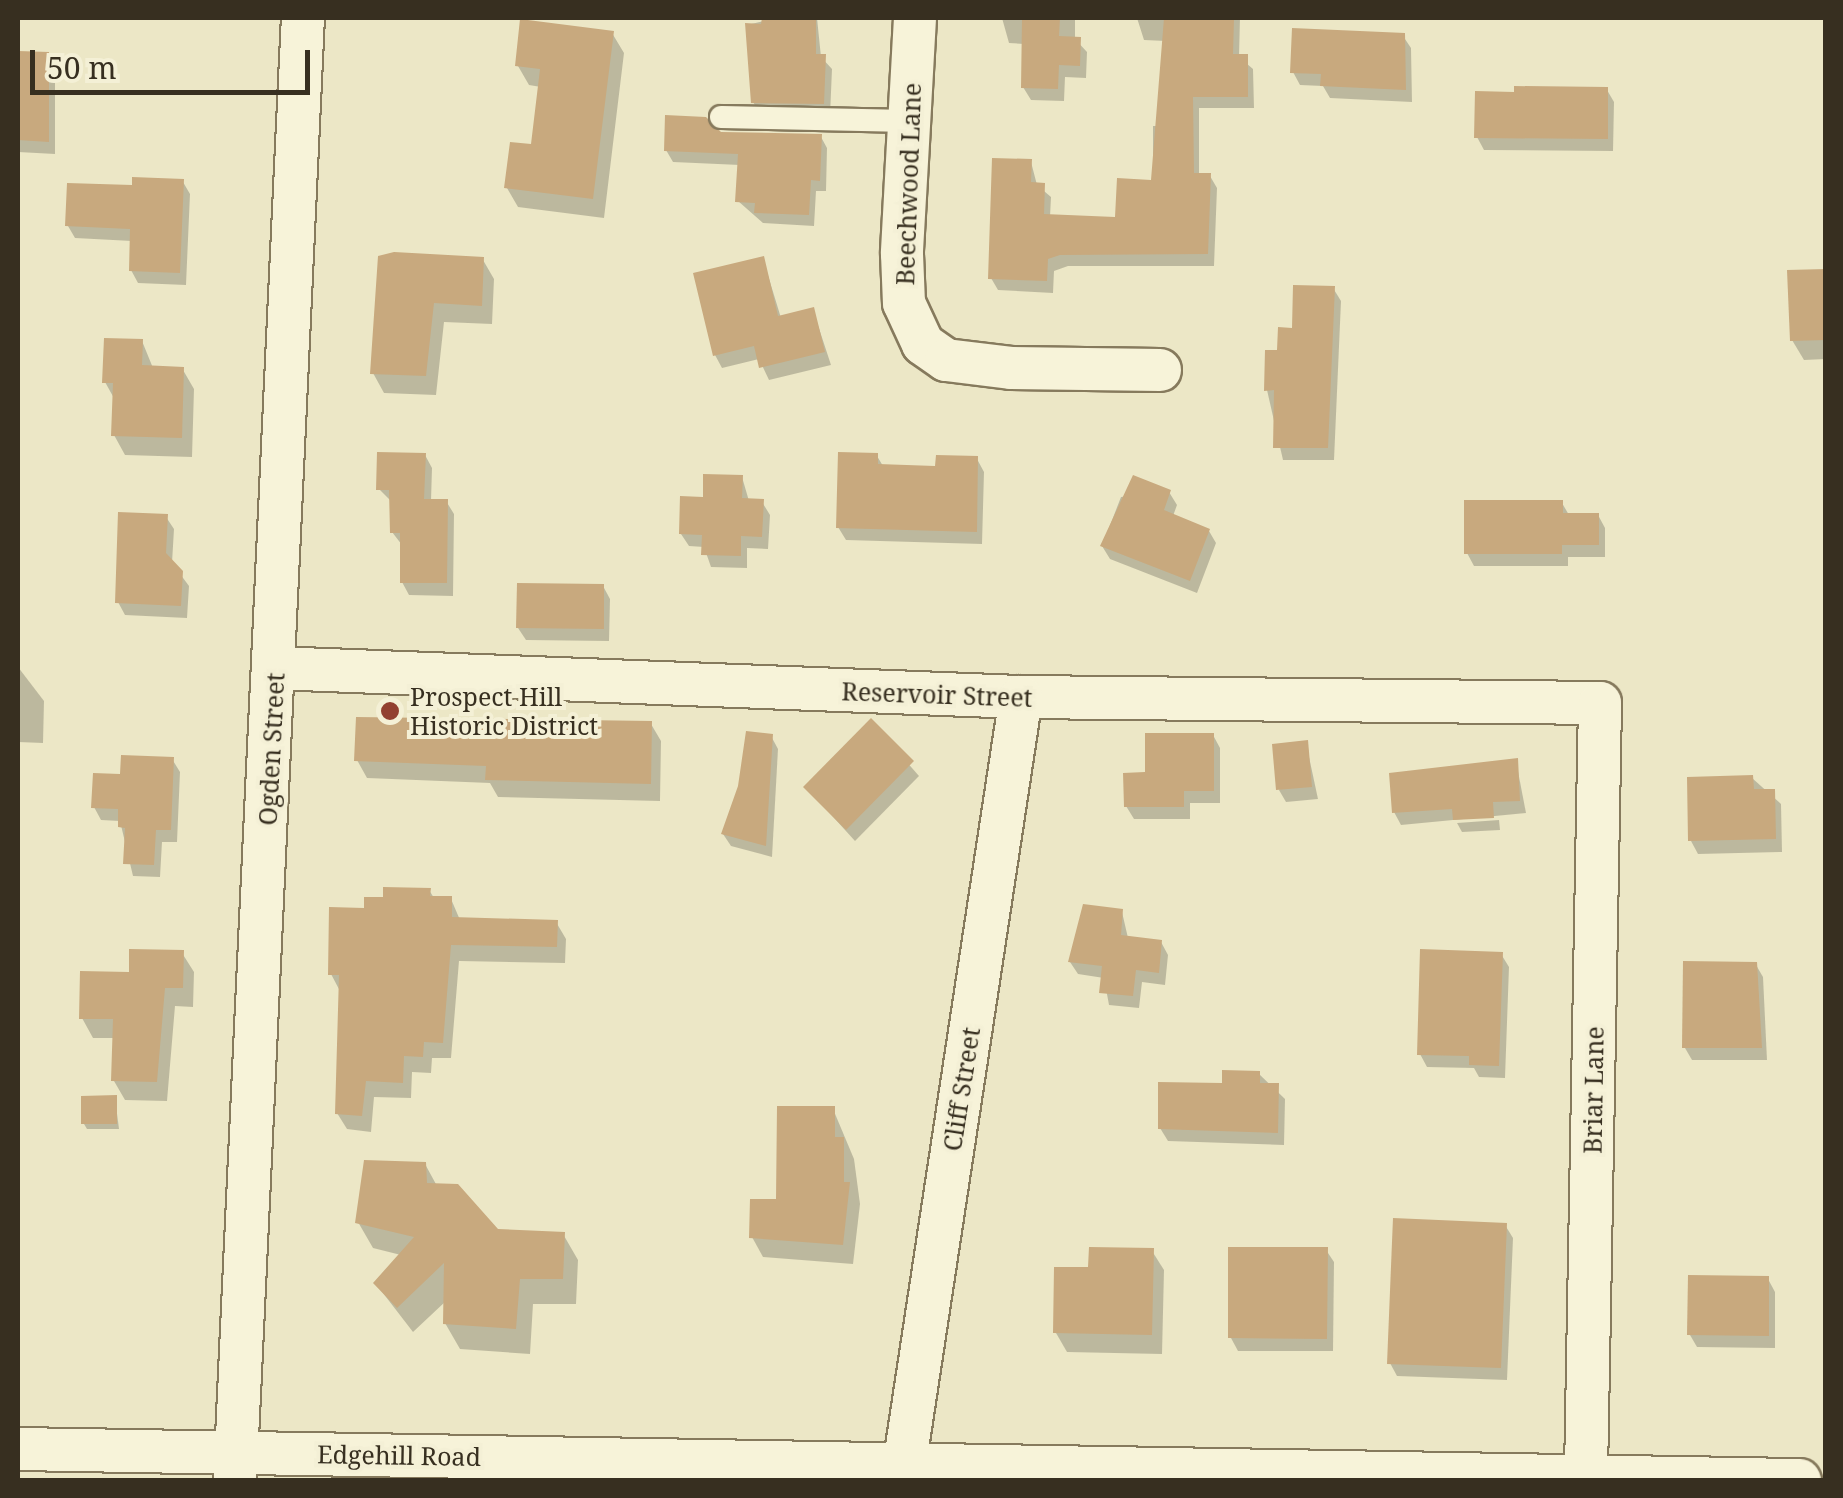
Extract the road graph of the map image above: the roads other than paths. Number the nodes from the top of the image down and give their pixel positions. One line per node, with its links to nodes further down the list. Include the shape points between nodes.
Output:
1 (302, 18): 6 (street, Ogden Street)
2 (915, 18): 4 (street, Beechwood Lane)
3 (720, 117): 4 (lane)
4 (909, 121): 5 (street, Beechwood Lane, via 904,303 923,344 946,360 1011,368)
5 (1160, 370)
6 (275, 668): 7 (street, Reservoir Street); 10 (street, Ogden Street)
7 (1021, 697): 8 (street, Reservoir Street); 11 (street, Cliff Street)
8 (1600, 704): 12 (street, Briar Lane)
9 (18, 1449): 10 (street, Edgehill Road)
10 (236, 1466): 11 (street, Edgehill Road)
11 (903, 1473): 12 (street, Edgehill Road)
12 (1586, 1477): 13 (street, Edgehill Road)
13 (1800, 1480)

